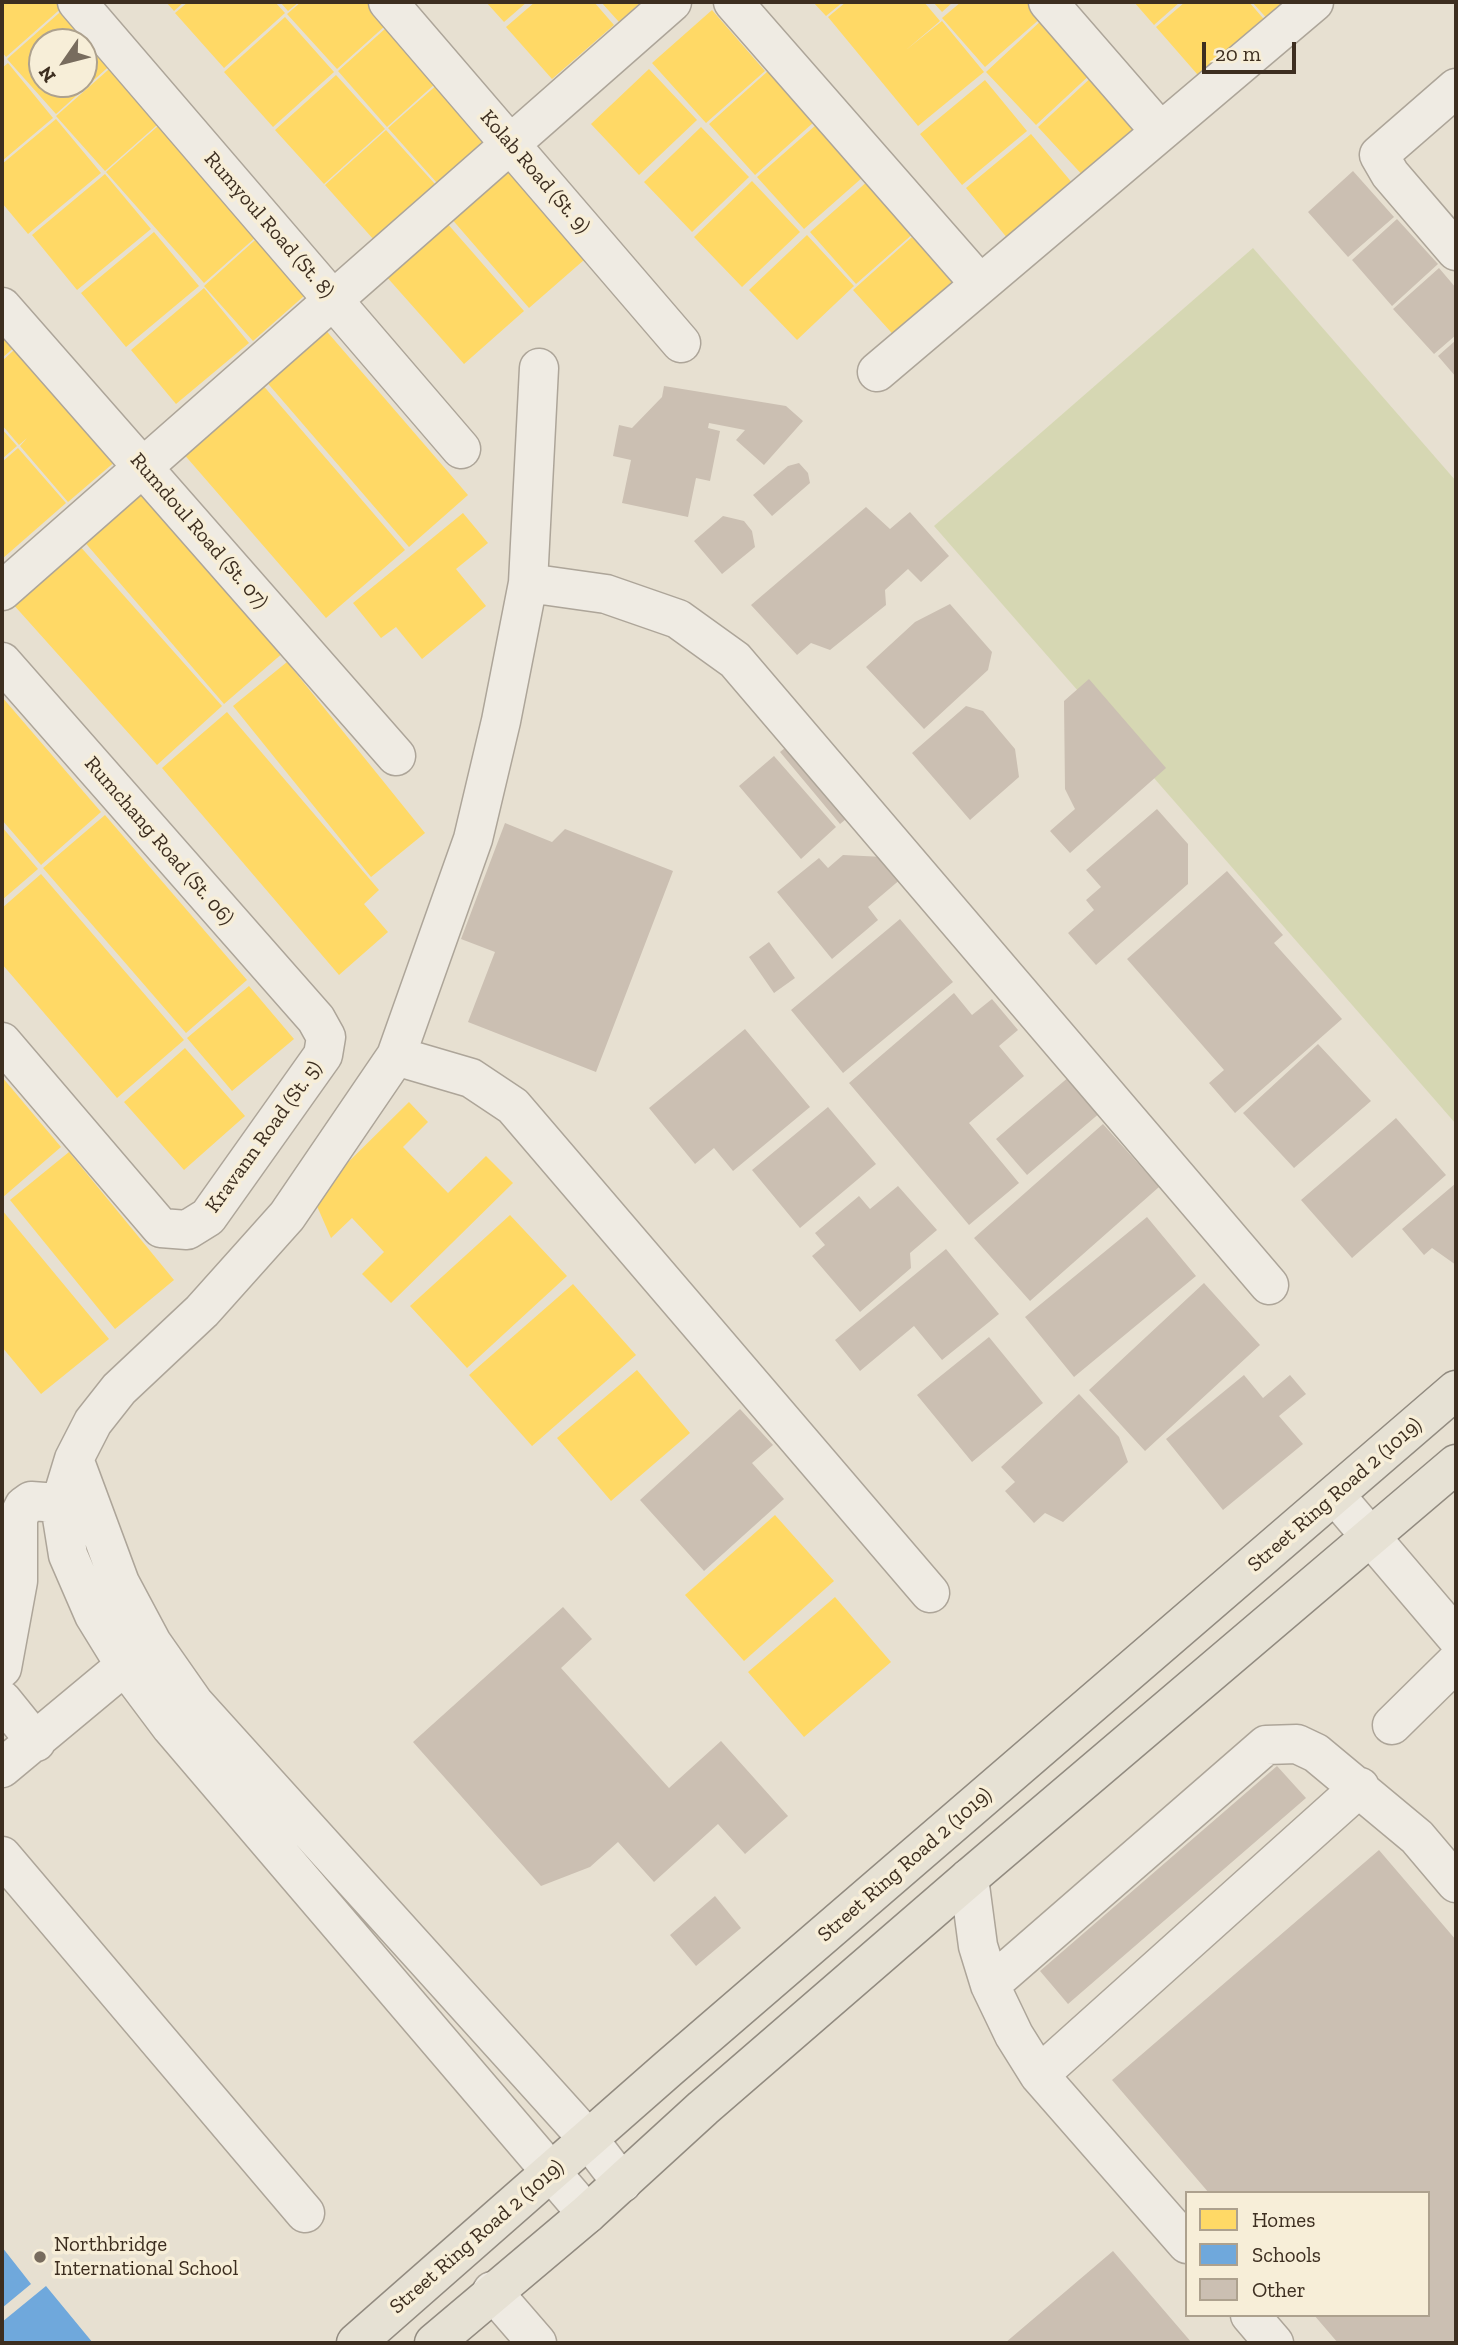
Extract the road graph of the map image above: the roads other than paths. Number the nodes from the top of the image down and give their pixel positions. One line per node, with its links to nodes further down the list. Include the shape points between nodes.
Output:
1 (77, 2): 12 (street, Rumyoul Road (St. 8))
2 (388, 2): 9 (street, Kolab Road (St. 9))
3 (672, 2): 9 (street)
4 (733, 2): 11 (street)
5 (1048, 2): 8 (street)
6 (1314, 2): 8 (street)
7 (1456, 88): 10 (street, via 1379,155)
8 (1160, 131): 11 (street)
9 (510, 144): 12 (street); 14 (street, Kolab Road (St. 9))
10 (1456, 251)
11 (980, 284): 16 (street)
12 (333, 300): 17 (street, Rumyoul Road (St. 8)); 18 (street)
13 (2, 307): 18 (street, Rumdoul Road (St. 07))
14 (681, 343)
15 (539, 368): 19 (street)
16 (877, 372)
17 (461, 449)
18 (142, 467): 20 (street); 22 (street, Rumdoul Road (St. 07))
19 (528, 583): 25 (street, via 473,839); 26 (street, via 606,594 678,619 735,660)
20 (2, 591)
21 (2, 662): 23 (street, Rumchang Road (St. 06))
22 (396, 756)
23 (316, 1019): 24 (street, Kravann Road (St. 5), via 326,1037 323,1055 208,1217 187,1230 161,1228)
24 (2, 1042)
25 (396, 1056): 30 (street, via 287,1216 202,1311 118,1389 93,1422 74,1460); 32 (street, via 471,1078 513,1106)
26 (1269, 1285)
27 (1456, 1390): 29 (main road, Street Ring Road 2 (1019))
28 (1456, 1464): 31 (main road)
29 (1335, 1495): 31 (street); 47 (main road, Street Ring Road 2 (1019))
30 (75, 1505): 34 (street, via 68,1555 94,1615); 36 (street, via 31,1501 18,1518 18,1581)
31 (1372, 1537): 33 (street); 43 (main road)
32 (930, 1592)
33 (1456, 1637)
34 (139, 1655): 39 (street); 47 (street, via 194,1703); 48 (street, via 171,1727)
35 (1456, 1662): 38 (street)
36 (2, 1668)
37 (2, 1700): 39 (street)
38 (1392, 1725)
39 (36, 1742): 40 (street)
40 (2, 1768)
41 (1360, 1787): 44 (street, via 1417,1837); 45 (street, via 1297,1744 1266,1745); 46 (street)
42 (2, 1856): 50 (street)
43 (969, 1878): 45 (street, via 978,1947); 49 (main road)
44 (1456, 1883)
45 (990, 1985): 46 (street)
46 (1038, 2075): 52 (street)
47 (589, 2140): 48 (main road, Street Ring Road 2 (1019)); 49 (street)
48 (552, 2171): 51 (street); 55 (main road, Street Ring Road 2 (1019))
49 (622, 2183): 51 (main road)
50 (305, 2213)
51 (587, 2214): 53 (main road)
52 (1185, 2242)
53 (492, 2291): 56 (main road); 57 (street)
54 (1252, 2317): 58 (street)
55 (356, 2343)
56 (434, 2343)
57 (537, 2343)
58 (1274, 2343)

